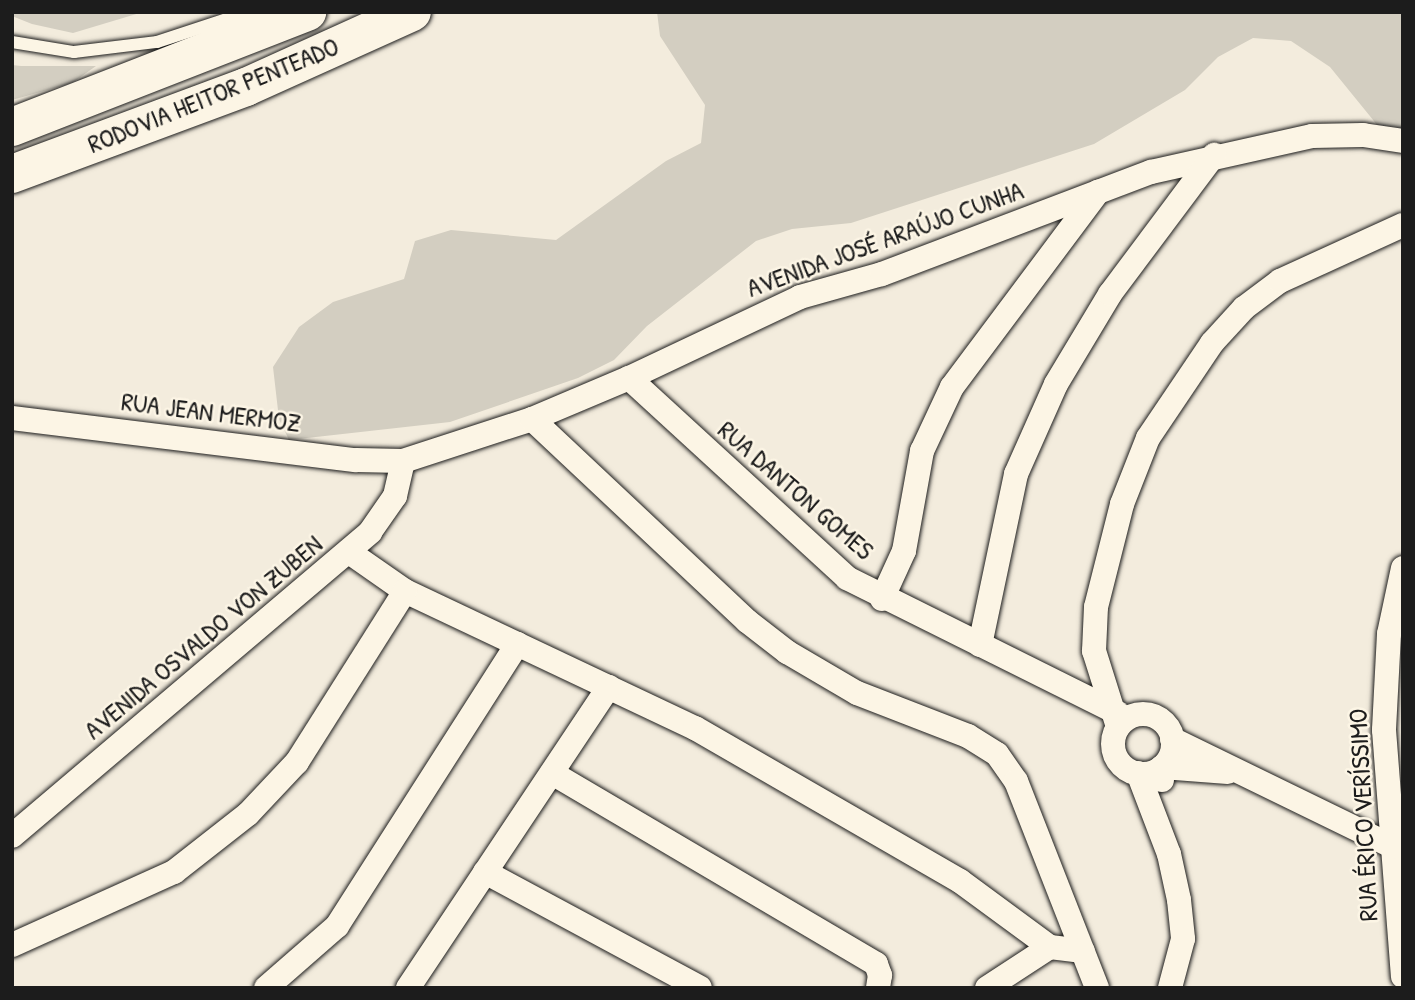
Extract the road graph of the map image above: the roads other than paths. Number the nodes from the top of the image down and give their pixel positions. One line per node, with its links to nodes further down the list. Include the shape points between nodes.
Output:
1 (248, 12): 4 (lane, via 157,42 74,52)
2 (307, 12): 5 (main road, RODOVIA HEITOR PENTEADO)
3 (412, 12): 8 (main road, RODOVIA HEITOR PENTEADO, via 246,87)
4 (12, 42)
5 (12, 127)
6 (1403, 141): 7 (street, AVENIDA JOSÉ ARAÚJO CUNHA, via 1363,135 1312,136)
7 (1214, 155): 9 (street, AVENIDA JOSÉ ARAÚJO CUNHA); 20 (street, via 1110,295 1056,384 1016,474)
8 (12, 174)
9 (1098, 191): 11 (street, AVENIDA JOSÉ ARAÚJO CUNHA, via 882,274 800,297); 18 (street, via 952,387 922,452 904,551)
10 (1403, 225): 22 (street, via 1280,281 1244,308 1212,342 1147,438 1122,504 1096,607 1094,651)
11 (629, 379): 13 (street, AVENIDA JOSÉ ARAÚJO CUNHA); 18 (street, RUA DANTON GOMES, via 810,548)
12 (12, 418): 14 (street, RUA JEAN MERMOZ, via 356,460)
13 (531, 419): 14 (street, AVENIDA JOSÉ ARAÚJO CUNHA); 34 (street, via 747,621 787,652 857,693 968,736 997,754 1016,781)
14 (403, 461): 15 (street, AVENIDA OSVALDO VON ZUBEN, via 395,496 370,532)
15 (349, 552): 17 (street); 28 (street, AVENIDA OSVALDO VON ZUBEN)
16 (1403, 568): 30 (street, RUA ÉRICO VERÍSSIMO, via 1389,634 1384,730)
17 (405, 591): 19 (street); 32 (street, via 297,762 248,814 174,872)
18 (882, 599): 20 (street, RUA DANTON GOMES)
19 (517, 644): 21 (street); 36 (street, via 337,926)
20 (980, 645): 22 (street, RUA DANTON GOMES)
21 (609, 687): 25 (street); 33 (street, via 695,728 960,881)
22 (1119, 718): 23 (street, via 1139,714 1157,718); 27 (street, via 1113,738 1115,757)
23 (1172, 739): 24 (street); 26 (street)
24 (1162, 767): 26 (street); 27 (street); 29 (street)
25 (552, 773): 31 (street); 39 (street, via 876,964 880,975)
26 (1242, 773): 30 (street)
27 (1138, 774): 29 (street)
28 (12, 836)
29 (1163, 836): 42 (street, via 1179,900 1183,939)
30 (1393, 847): 35 (street, RUA ÉRICO VERÍSSIMO)
31 (485, 872): 37 (street); 38 (street)
32 (12, 945)
33 (1049, 947): 34 (street); 40 (street)
34 (1083, 951): 41 (street)
35 (1403, 976)
36 (266, 988)
37 (408, 988)
38 (700, 988)
39 (877, 988)
40 (987, 988)
41 (1097, 988)
42 (1170, 988)

